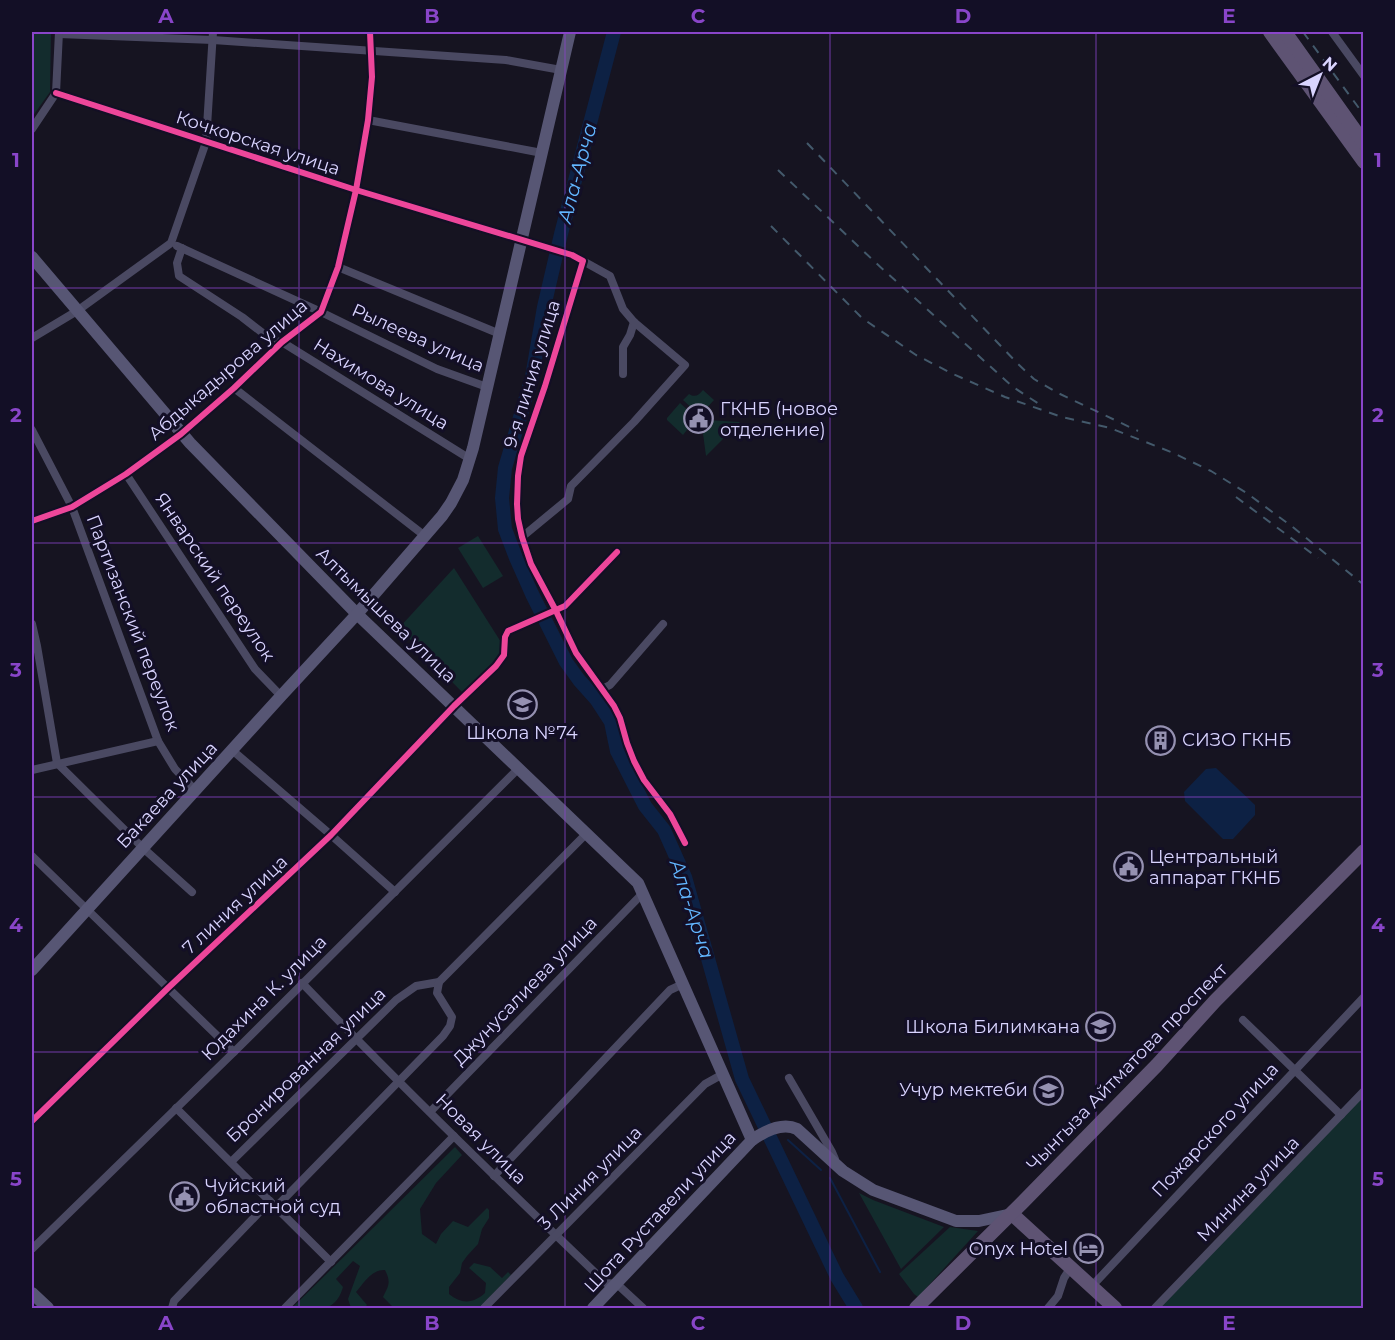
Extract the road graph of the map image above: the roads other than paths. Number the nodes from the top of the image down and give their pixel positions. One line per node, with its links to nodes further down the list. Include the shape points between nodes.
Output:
1 (370, 32): 8 (street, Абдыкадырова улица)
2 (570, 32): 9 (main road)
3 (1270, 32): 17 (main road)
4 (1285, 32): 15 (main road)
5 (1332, 32): 10 (street)
6 (59, 33): 7 (street); 11 (street)
7 (213, 36): 8 (street); 14 (street)
8 (370, 51): 9 (street, via 506,60); 12 (street, Абдыкадырова улица)
9 (561, 70): 16 (main road)
10 (1364, 76)
11 (56, 93): 13 (street); 14 (street, Кочкорская улица)
12 (368, 120): 16 (street); 18 (street, Абдыкадырова улица)
13 (32, 129)
14 (206, 142): 18 (street, Кочкорская улица); 20 (street)
15 (1364, 143)
16 (542, 153): 19 (main road)
17 (1364, 162)
18 (356, 190): 19 (street, Кочкорская улица); 24 (street, Абдыкадырова улица)
19 (521, 241): 23 (street); 28 (main road)
20 (171, 243): 21 (street, Рылеева улица); 25 (street)
21 (182, 248): 26 (street, Рылеева улица); 30 (street, Нахимова улица, via 177,263 179,276 273,341)
22 (32, 257): 25 (main road, Алтымышева улица)
23 (583, 261): 27 (street, via 610,276 623,309); 41 (street, 9-я линия улица, via 521,456 517,504)
24 (338, 267): 26 (street, Абдыкадырова улица); 28 (street)
25 (77, 311): 29 (street); 35 (main road, Алтымышева улица)
26 (321, 312): 30 (street, Абдыкадырова улица); 32 (street, Рылеева улица, via 437,369)
27 (634, 322): 31 (street, via 623,347); 41 (street, via 686,365 570,486 568,499)
28 (500, 334): 32 (main road)
29 (32, 338)
30 (282, 342): 33 (street, Абдыкадырова улица); 36 (street, Нахимова улица)
31 (623, 374)
32 (487, 387): 36 (main road)
33 (234, 388): 35 (street, Абдыкадырова улица); 40 (street)
34 (32, 430): 38 (street, Партизанский переулок)
35 (181, 434): 37 (street, Абдыкадырова улица); 44 (main road, Алтымышева улица)
36 (470, 459): 40 (main road, via 451,503)
37 (126, 474): 38 (street, Абдыкадырова улица); 48 (street, Январский переулок, via 255,669)
38 (72, 507): 39 (street, Абдыкадырова улица); 50 (street, Партизанский переулок)
39 (32, 521)
40 (425, 536): 44 (main road)
41 (522, 537): 43 (street, 9-я линия улица)
42 (617, 552): 43 (street, via 564,606)
43 (554, 610): 47 (street, 9-я линия улица, via 576,653); 49 (street, 7 линия улица, via 508,631 502,660)
44 (357, 614): 48 (main road); 49 (main road, Алтымышева улица)
45 (32, 624): 52 (street)
46 (663, 624): 47 (street, via 610,685)
47 (602, 689): 58 (street, 9-я линия улица, via 620,718 644,780 670,814)
48 (281, 696): 51 (main road)
49 (454, 706): 53 (main road, Алтымышева улица); 57 (street, 7 линия улица)
50 (158, 741): 52 (street); 55 (street, Партизанский переулок, via 175,769)
51 (232, 750): 55 (main road, Бакаева улица); 57 (street, Бакаева улица)
52 (57, 763): 54 (street); 59 (street)
53 (519, 768): 56 (main road, Алтымышева улица); 63 (street, Юдахина К. улица)
54 (32, 770)
55 (195, 790): 59 (main road, Бакаева улица)
56 (587, 833): 64 (main road, Алтымышева улица, via 630,874); 67 (street, Бронированная улица)
57 (331, 835): 63 (street, Бакаева улица); 70 (street, 7 линия улица)
58 (685, 843)
59 (143, 848): 62 (street); 65 (main road, Бакаева улица)
60 (1364, 851): 90 (main road, Чынгыза Айтматова проспект)
61 (32, 856): 65 (street)
62 (192, 892)
63 (395, 892): 68 (street, Юдахина К. улица)
64 (644, 894): 69 (main road, Алтымышева улица); 81 (street, Джунусалиева улица)
65 (87, 910): 66 (main road, Бакаева улица); 70 (street)
66 (32, 970)
67 (439, 982): 73 (street, Бронированная улица, via 416,986); 78 (street, via 437,993 452,1017 450,1026)
68 (302, 983): 73 (street, Новая улица); 74 (street, Юдахина К. улица)
69 (683, 984): 76 (main road, Алтымышева улица); 88 (street, via 670,990)
70 (168, 988): 74 (street); 83 (street, 7 линия улица)
71 (1364, 997): 75 (street, Пожарского улица)
72 (1243, 1020): 75 (street)
73 (356, 1039): 78 (street, Новая улица); 86 (street, Бронированная улица)
74 (234, 1052): 80 (street, Юдахина К. улица)
75 (1294, 1070): 82 (street); 96 (street, Пожарского улица)
76 (723, 1074): 85 (main road, Алтымышева улица); 91 (street, 3 Линия улица, via 705,1084)
77 (789, 1078): 87 (street, via 832,1152)
78 (398, 1081): 81 (street, Новая улица); 89 (street)
79 (1364, 1091): 82 (street, Минина улица)
80 (176, 1108): 86 (street, Бронированная улица); 92 (street, Юдахина К. улица)
81 (430, 1112): 84 (street, Новая улица)
82 (1341, 1115): 107 (street, Минина улица)
83 (32, 1121)
84 (454, 1136): 88 (street, Новая улица); 93 (street)
85 (755, 1138): 87 (main road, via 788,1125); 95 (main road, Шота Руставели улица)
86 (231, 1162): 89 (street, Бронированная улица)
87 (835, 1164): 90 (main road, via 873,1190 956,1221)
88 (494, 1176): 91 (street, Новая улица)
89 (273, 1204): 93 (street, Бронированная улица); 99 (street, via 174,1301)
90 (1011, 1214): 94 (main road); 104 (main road, Чынгыза Айтматова проспект)
91 (556, 1236): 95 (street, Новая улица, via 606,1283); 101 (street, 3 Линия улица)
92 (32, 1249)
93 (331, 1262): 100 (street)
94 (1071, 1267): 96 (main road); 105 (street)
95 (617, 1284): 102 (main road, Шота Руставели улица); 103 (street, Новая улица)
96 (1092, 1286): 106 (main road)
97 (32, 1293): 98 (main road)
98 (48, 1308)
99 (172, 1308)
100 (285, 1308)
101 (484, 1308)
102 (593, 1308)
103 (643, 1308)
104 (916, 1308)
105 (1048, 1308)
106 (1115, 1308)
107 (1155, 1308)

